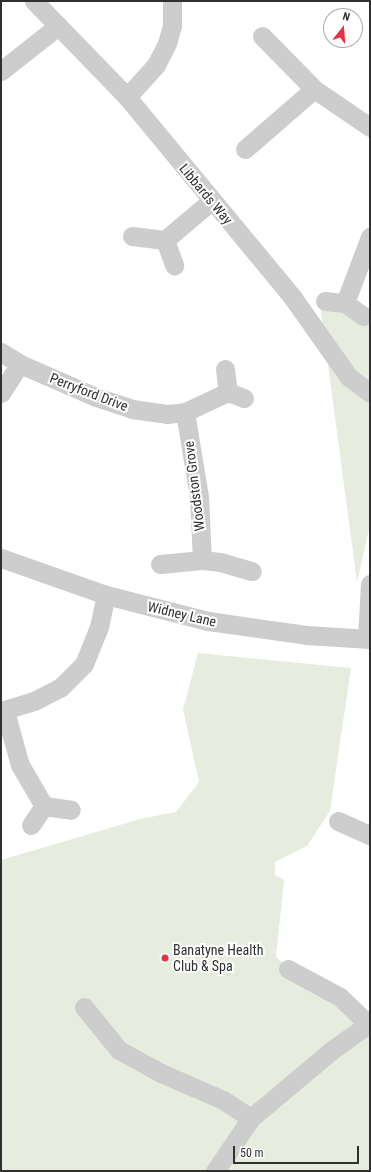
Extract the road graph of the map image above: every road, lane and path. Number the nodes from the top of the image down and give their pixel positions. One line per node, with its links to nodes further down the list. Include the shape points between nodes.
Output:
1 (34, 1): 3 (street, Libbards Way)
2 (172, 1): 7 (street, via 172,26 167,43 156,65)
3 (58, 26): 5 (street); 7 (street, Libbards Way)
4 (262, 36): 6 (street)
5 (1, 71)
6 (314, 89): 8 (street); 9 (street)
7 (127, 97): 10 (street, Libbards Way)
8 (370, 126)
9 (245, 149)
10 (211, 202): 13 (street); 22 (street, Libbards Way, via 293,298 350,377)
11 (132, 236): 13 (street)
12 (370, 237): 16 (street)
13 (165, 240): 14 (street)
14 (174, 265)
15 (324, 301): 16 (street)
16 (345, 303): 17 (street)
17 (363, 316)
18 (1, 352): 19 (street, Perryford Drive)
19 (20, 364): 21 (street); 23 (street, Perryford Drive, via 96,397 132,409 167,414)
20 (225, 369): 23 (street, Perryford Drive, via 236,395)
21 (1, 392)
22 (370, 393)
23 (185, 412): 25 (street, Woodston Grove, via 199,498)
24 (1, 558): 29 (street, Widney Lane)
25 (202, 560): 26 (street); 27 (street)
26 (160, 564)
27 (252, 571)
28 (370, 584): 30 (street)
29 (106, 595): 30 (street, Widney Lane, via 208,621 306,635); 31 (street, via 99,627 84,664 60,688 34,702)
30 (368, 639)
31 (3, 711): 32 (street, via 20,765)
32 (44, 806): 33 (street); 35 (street)
33 (71, 810)
34 (338, 821): 36 (street)
35 (31, 825)
36 (370, 835)
37 (288, 969): 39 (street, via 340,997)
38 (84, 1007): 40 (street, via 119,1050 161,1073 223,1100)
39 (367, 1026): 40 (street, via 332,1050)
40 (251, 1118): 41 (street)
41 (215, 1171)

